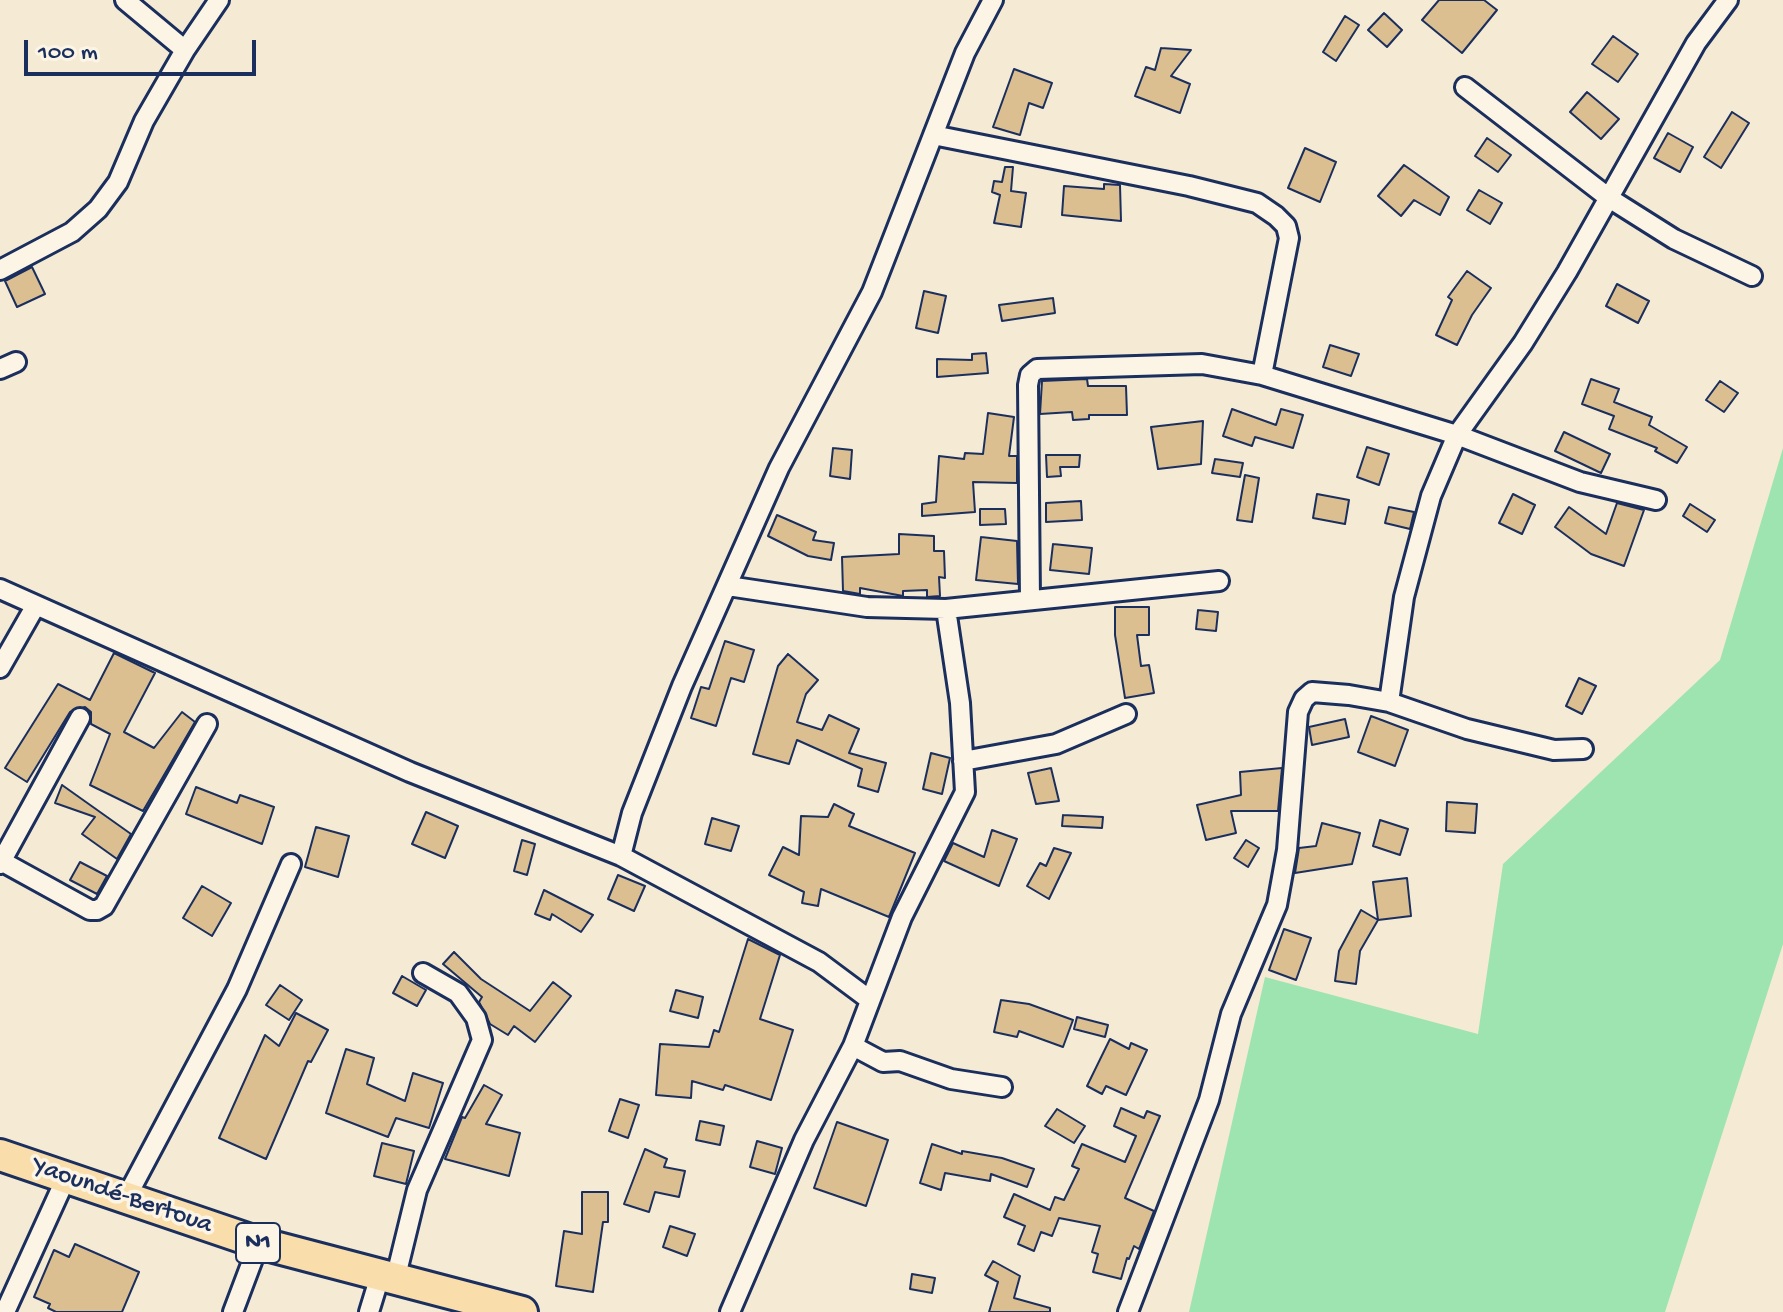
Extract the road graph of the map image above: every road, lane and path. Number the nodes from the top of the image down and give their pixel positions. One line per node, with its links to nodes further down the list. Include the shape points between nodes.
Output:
1 (125, 0): 5 (street)
2 (219, 0): 5 (street)
3 (993, 0): 7 (street, via 965,53)
4 (1728, 0): 8 (street, via 1696,43)
5 (185, 50): 9 (street, via 144,121 118,182 98,209 72,232)
6 (1465, 87): 8 (street)
7 (933, 135): 11 (street, via 1189,186 1257,203 1276,216 1289,238); 15 (street, via 872,292 779,468)
8 (1609, 198): 10 (street, via 1674,239); 12 (street, via 1523,343)
9 (0, 270)
10 (1752, 276)
11 (1262, 375): 12 (street); 17 (street, via 1202,364 1037,369 1030,375)
12 (1457, 435): 13 (street, via 1580,482); 21 (street, via 1431,496 1404,597)
13 (1656, 500)
14 (1219, 581): 17 (street)
15 (728, 586): 19 (street, via 867,607); 27 (street, via 682,686 632,813)
16 (0, 589): 18 (street)
17 (1030, 600): 19 (street)
18 (36, 605): 20 (street); 27 (street, via 410,772)
19 (946, 609): 26 (street)
20 (0, 668)
21 (1389, 702): 25 (street, via 1467,729 1554,750); 44 (street, via 1312,692 1300,704 1277,905 1231,1014 1209,1100)
22 (1126, 714): 26 (street, via 1056,744)
23 (80, 718): 28 (street)
24 (207, 724): 28 (street, via 104,906 90,910)
25 (1583, 749)
26 (963, 761): 31 (street, via 965,792 902,917)
27 (621, 856): 31 (street, via 819,962)
28 (1, 862)
29 (291, 864): 36 (street, via 237,989)
30 (423, 973): 38 (street, via 458,993 476,1018 482,1040 417,1190)
31 (870, 1000): 32 (street)
32 (853, 1046): 33 (street, via 883,1062 900,1061 951,1079); 43 (street, via 804,1140)
33 (1002, 1087)
34 (0, 1155): 35 (highway, Yaoundé-Bertoua / N1)
35 (66, 1178): 36 (highway, Yaoundé-Bertoua / N1); 39 (street)
36 (126, 1198): 37 (highway, Yaoundé-Bertoua / N1)
37 (259, 1243): 38 (highway, Yaoundé-Bertoua / N1); 40 (street)
38 (387, 1278): 41 (street); 42 (highway, Yaoundé-Bertoua / N1)
39 (5, 1312)
40 (233, 1312)
41 (369, 1312)
42 (522, 1312)
43 (730, 1312)
44 (1128, 1312)

